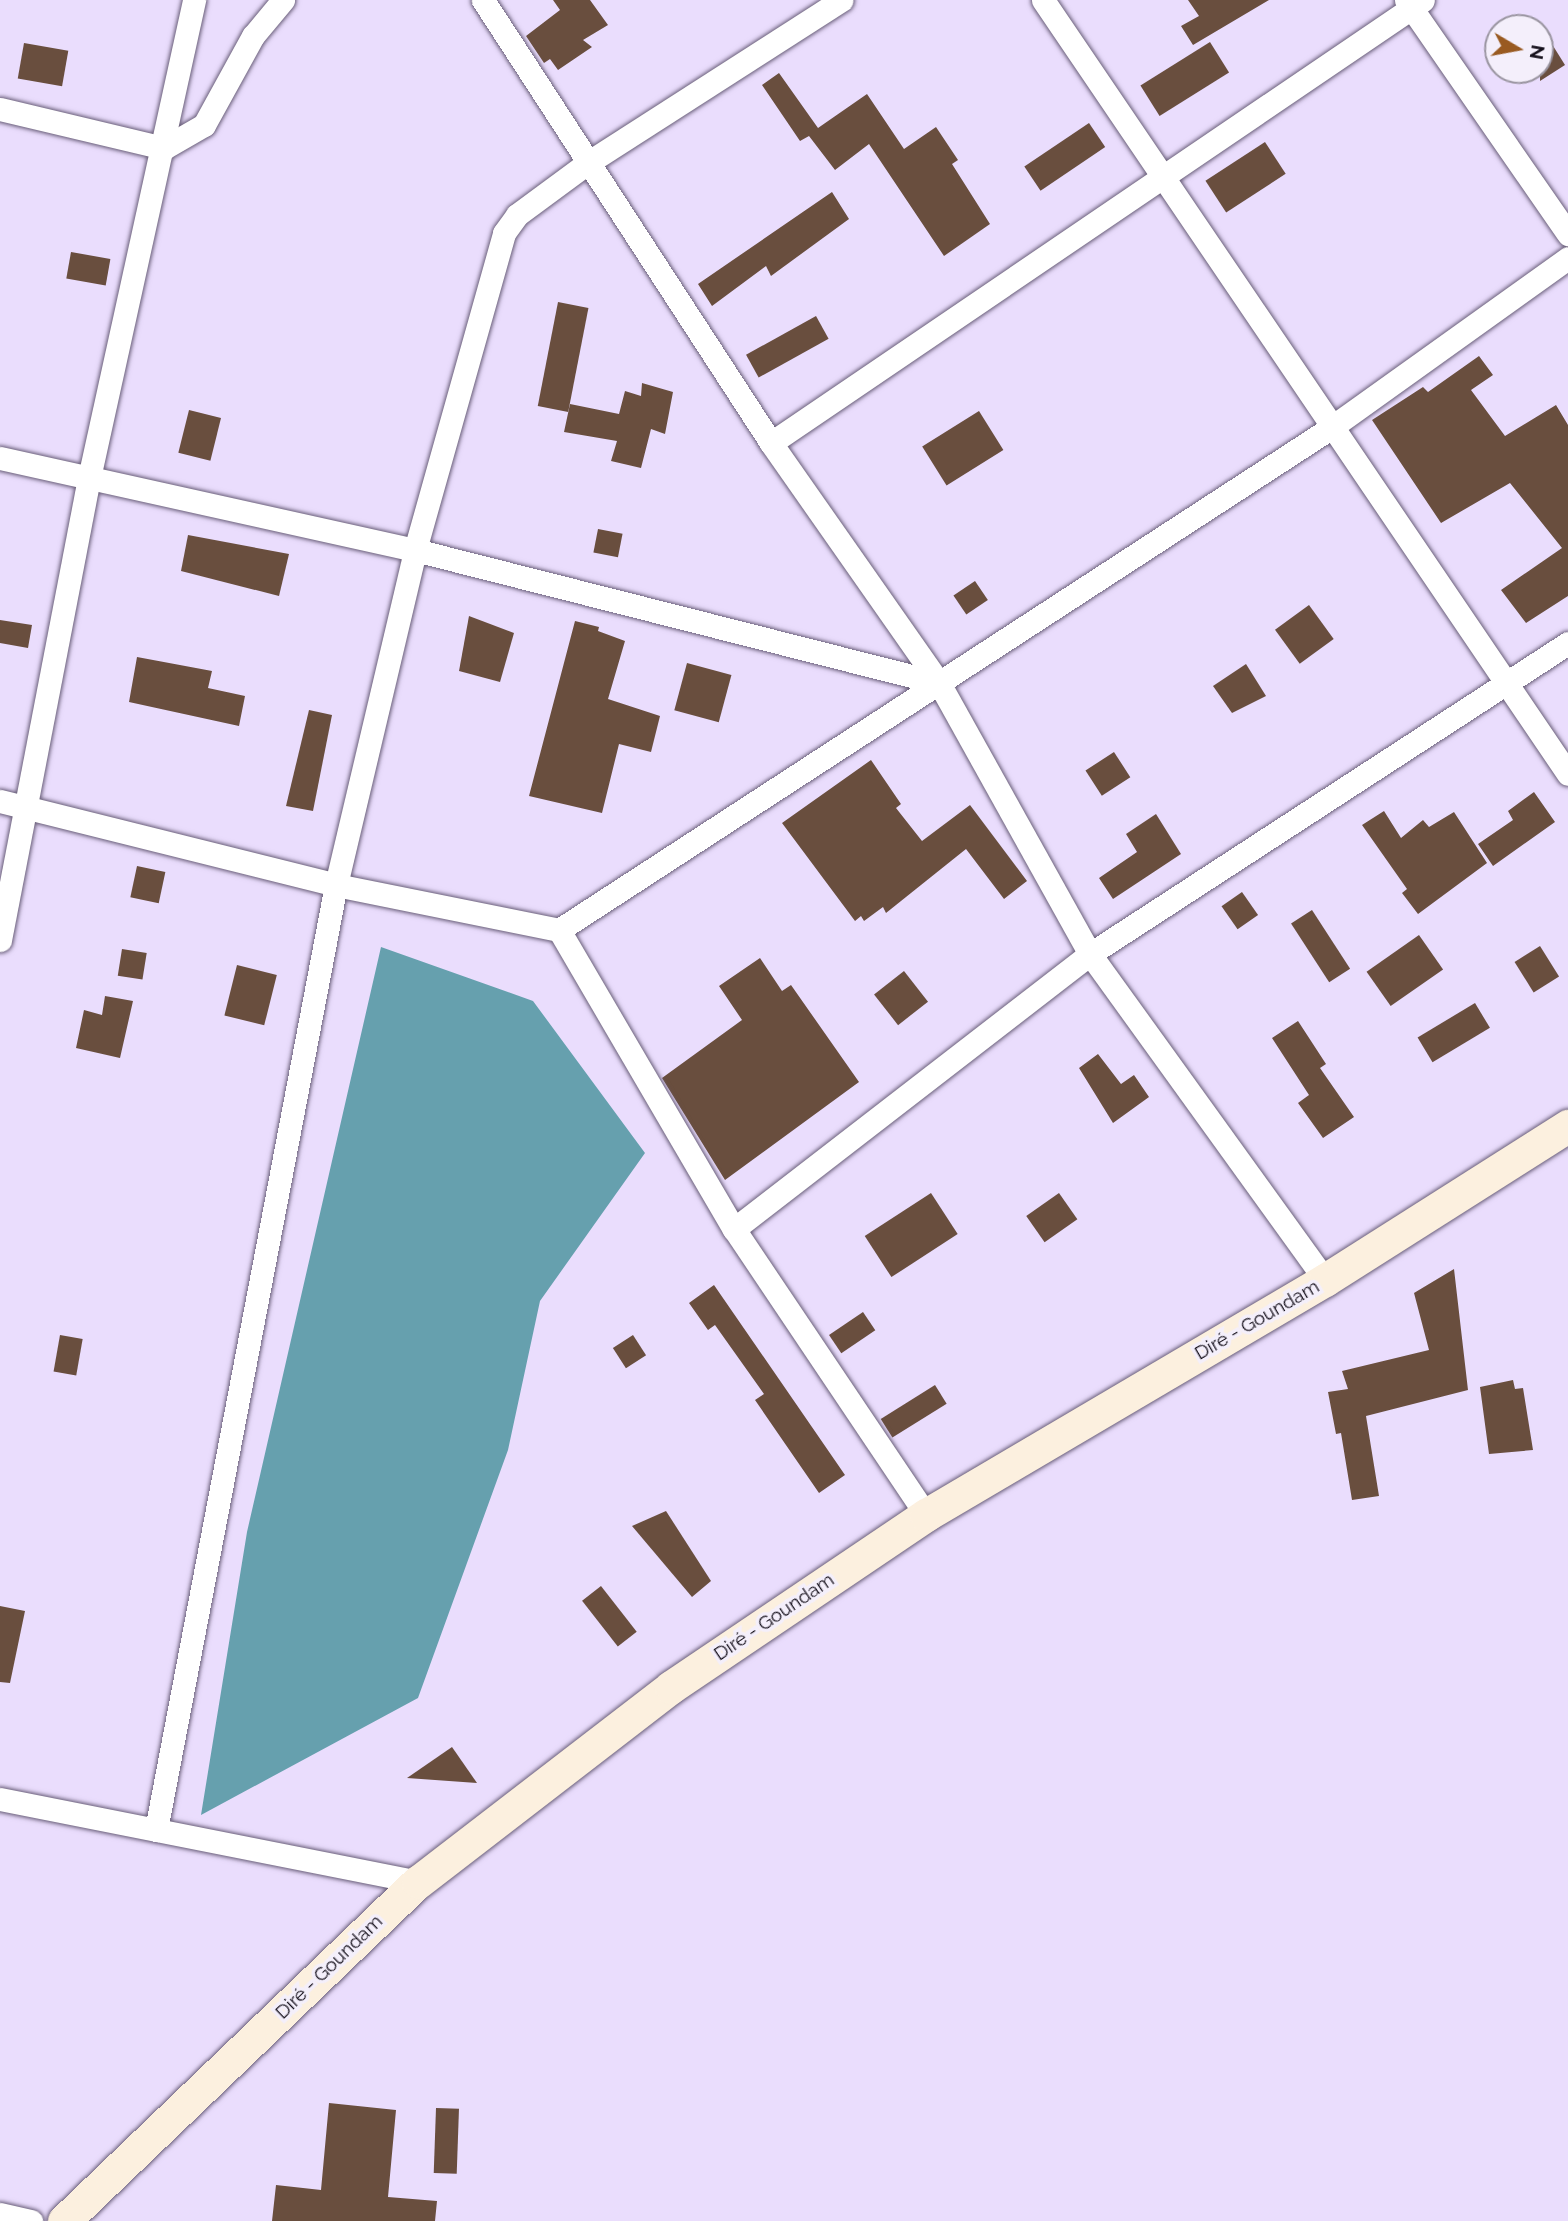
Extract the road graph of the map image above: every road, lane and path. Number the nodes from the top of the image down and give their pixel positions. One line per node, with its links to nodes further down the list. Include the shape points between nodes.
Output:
1 (194, 0): 8 (street)
2 (283, 0): 8 (street, via 253,36 204,125)
3 (483, 0): 9 (street)
4 (841, 0): 9 (street)
5 (1043, 0): 10 (street)
6 (1413, 3): 10 (street); 11 (street)
7 (0, 109): 8 (street)
8 (164, 148): 16 (street)
9 (589, 162): 14 (street); 17 (street, via 517,215 504,233)
10 (1162, 178): 13 (street); 14 (street)
11 (1568, 234)
12 (1568, 258): 13 (street)
13 (1332, 427): 19 (street); 20 (street)
14 (771, 443): 19 (street)
15 (0, 458): 16 (street)
16 (89, 478): 17 (street); 23 (street)
17 (415, 550): 19 (street); 24 (street)
18 (1568, 643): 20 (street)
19 (939, 683): 25 (street); 27 (street)
20 (1510, 684): 21 (street); 27 (street)
21 (1568, 774)
22 (0, 801): 23 (street)
23 (27, 807): 24 (street); 26 (street)
24 (336, 885): 25 (street); 33 (street)
25 (559, 930): 29 (street)
26 (0, 940)
27 (1090, 954): 29 (street); 30 (street)
28 (1568, 1126): 30 (main road, Diré - Goundam)
29 (734, 1229): 31 (street)
30 (1325, 1280): 31 (main road, Diré - Goundam)
31 (926, 1515): 34 (main road, Diré - Goundam, via 671,1687)
32 (0, 1799): 33 (street)
33 (156, 1830): 34 (street)
34 (418, 1882): 37 (main road, Diré - Goundam)
35 (0, 2214): 36 (street)
36 (31, 2221)
37 (64, 2221)

